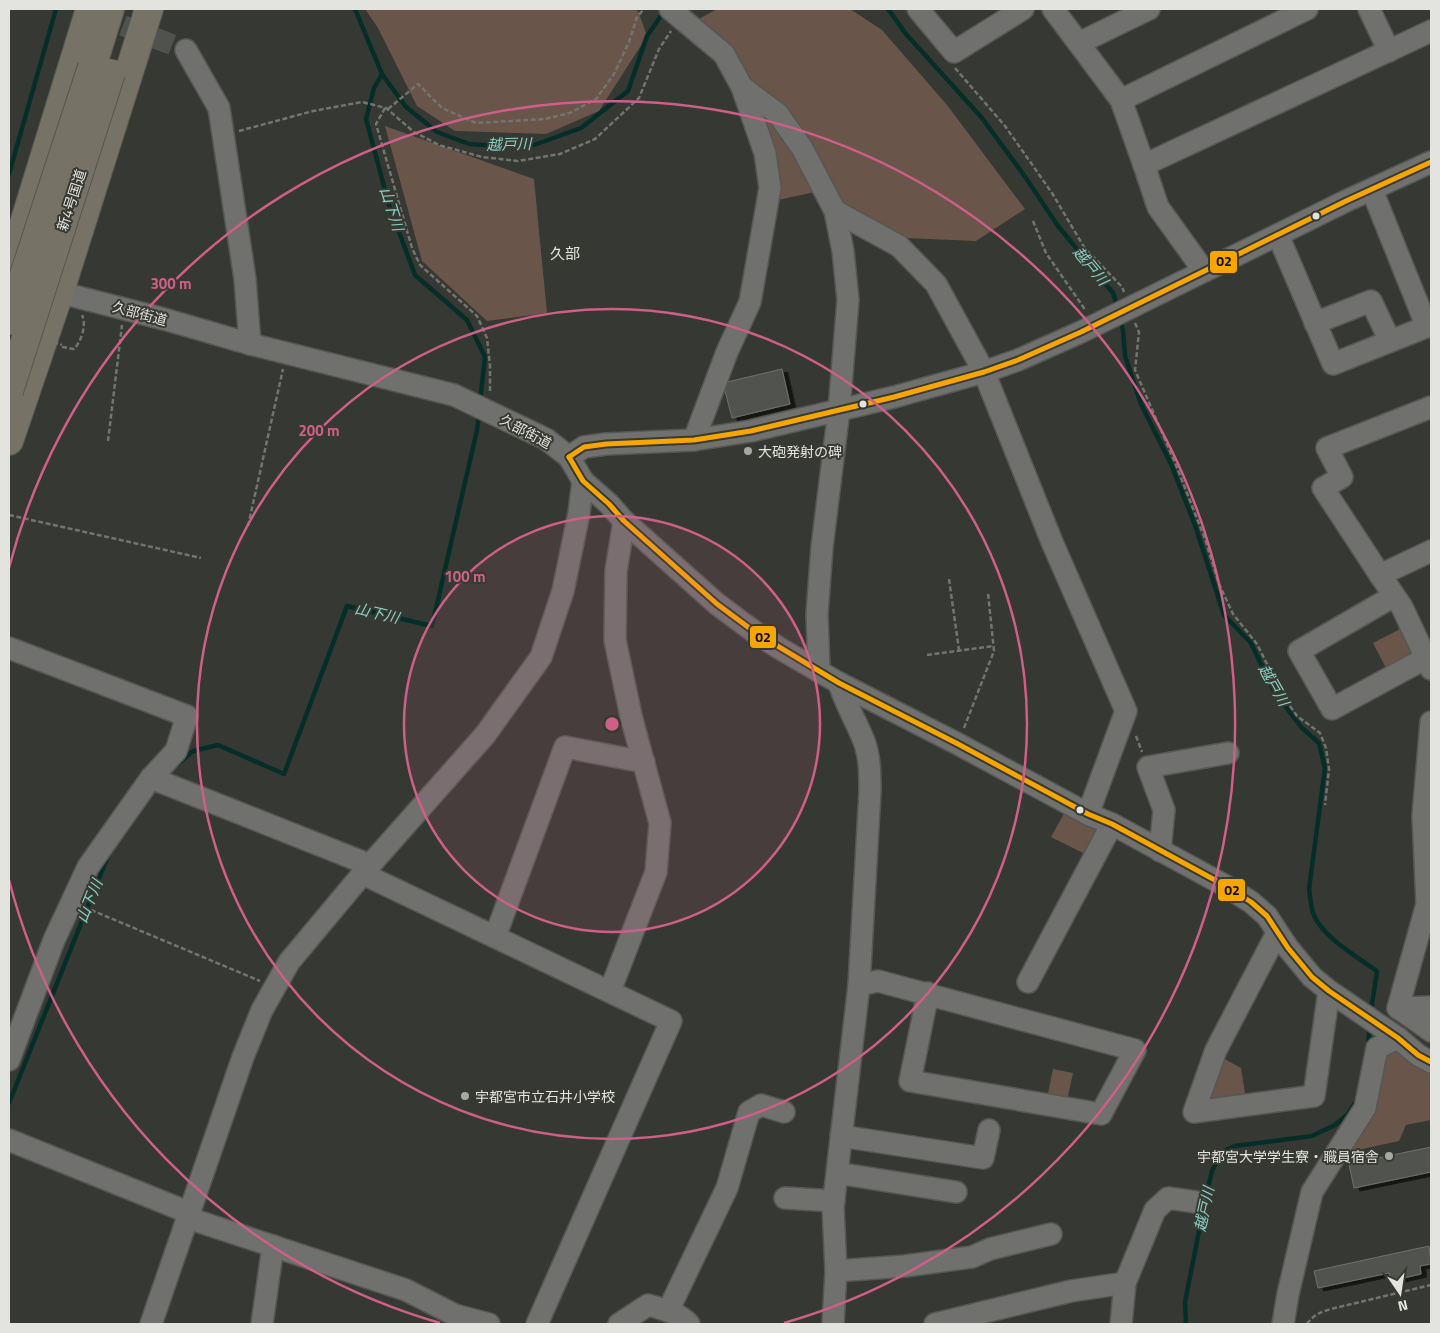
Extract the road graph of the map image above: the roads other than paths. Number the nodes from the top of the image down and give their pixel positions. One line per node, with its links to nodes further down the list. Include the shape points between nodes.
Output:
1 (90, 9): 24 (highway)
2 (110, 9): 16 (highway, 新4号国道)
3 (131, 9): 16 (highway, 新4号国道)
4 (150, 9): 27 (highway)
5 (918, 9): 6 (street, via 954,52)
6 (1023, 9)
7 (1052, 9): 13 (street)
8 (1149, 9): 13 (street)
9 (1307, 9): 18 (street)
10 (1369, 9): 15 (street)
11 (677, 15): 17 (street, via 724,54)
12 (1431, 31): 15 (street)
13 (1079, 43): 18 (street)
14 (186, 50): 32 (street, via 219,108 245,279)
15 (1389, 51): 19 (street)
16 (102, 70): 28 (highway, 新4号国道, bridge); 34 (highway, 新4号国道, bridge)
17 (742, 87): 22 (street, via 778,114 802,148); 37 (street, via 765,153 770,188 750,302 727,352)
18 (1120, 100): 19 (street)
19 (1144, 165): 25 (street, via 1158,207)
20 (1430, 167): 21 (street)
21 (1372, 190): 23 (street); 30 (street)
22 (835, 211): 33 (street, via 899,246 936,284); 36 (street, via 848,300)
23 (1278, 235): 25 (street); 29 (street)
24 (9, 272)
25 (1204, 272): 33 (street, via 1018,360)
26 (9, 282): 27 (street, 久部街道)
27 (60, 291): 32 (street, 久部街道); 38 (highway)
28 (9, 321)
29 (1315, 323): 31 (street, via 1371,301); 31 (street, via 1333,364)
30 (1429, 326): 31 (street)
31 (1390, 341)
32 (250, 344): 39 (street, 久部街道, via 454,395 546,439)
33 (984, 372): 36 (street); 53 (street, via 1052,542 1126,711)
34 (9, 390)
35 (1431, 407): 43 (street, via 1327,448 1342,477 1323,488)
36 (839, 410): 37 (street, via 751,431); 47 (street, via 822,547 817,614)
37 (694, 440): 39 (street, via 584,446)
38 (9, 442)
39 (569, 457): 40 (street, 久部街道)
40 (583, 482): 41 (street, 久部街道); 56 (street, via 563,591 541,657 485,735)
41 (624, 521): 47 (street, 久部街道, via 717,604 779,648); 51 (street, via 616,571 615,640)
42 (1431, 551): 43 (street)
43 (1380, 575): 44 (street)
44 (1394, 596): 46 (street); 46 (street, via 1299,651 1332,709)
45 (9, 648): 52 (street, via 187,716 176,751)
46 (1428, 664)
47 (819, 671): 48 (street, 久部街道)
48 (839, 683): 53 (street, 久部街道); 60 (street, via 864,742 870,768)
49 (1431, 722): 64 (street, via 1423,816 1426,904)
50 (1228, 753): 55 (street, via 1148,767 1164,810)
51 (644, 762): 58 (street, via 565,747); 61 (street, via 660,823 656,872)
52 (151, 778): 56 (street); 68 (street, via 88,867 54,940)
53 (1088, 814): 54 (street, 久部街道)
54 (1112, 824): 55 (street, 久部街道); 59 (street)
55 (1160, 851): 57 (street, 久部街道, via 1251,902 1267,916)
56 (366, 870): 58 (street); 79 (street, via 289,962 262,1010)
57 (1277, 934): 62 (street, 久部街道, via 1299,963); 62 (street, via 1216,1050 1194,1112 1314,1096)
58 (495, 937): 61 (street)
59 (1028, 982)
60 (858, 984): 63 (street, via 878,981); 72 (street)
61 (610, 991): 88 (street, via 672,1021)
62 (1329, 992): 67 (street, 久部街道)
63 (928, 993): 63 (street, via 1088,1037 1135,1050 1102,1114 910,1081)
64 (1398, 1008): 65 (street); 66 (street)
65 (1431, 1008)
66 (1431, 1031)
67 (1398, 1038): 69 (street, 久部街道); 94 (street, via 1377,1048 1365,1108 1312,1192)
68 (9, 1060)
69 (1431, 1062)
70 (784, 1112): 84 (street, via 761,1105 749,1112 727,1188)
71 (989, 1130): 72 (street, via 983,1158)
72 (841, 1136): 74 (street)
73 (9, 1140): 79 (street)
74 (837, 1174): 75 (street); 77 (street)
75 (956, 1192)
76 (785, 1198): 77 (street)
77 (834, 1201): 82 (street)
78 (1196, 1202): 83 (street, via 1168,1198 1155,1210)
79 (189, 1215): 81 (street); 85 (street)
80 (1051, 1234): 82 (street, via 990,1249 972,1257)
81 (273, 1246): 86 (street); 87 (street, via 406,1290 455,1315)
82 (836, 1271): 91 (street)
83 (1125, 1283): 92 (street, via 1071,1292); 93 (street)
84 (668, 1311): 89 (street, via 648,1305); 90 (street)
85 (151, 1324)
86 (262, 1324)
87 (489, 1324)
88 (537, 1324)
89 (619, 1324)
90 (689, 1324)
91 (833, 1324)
92 (935, 1324)
93 (1120, 1324)
94 (1284, 1324)

